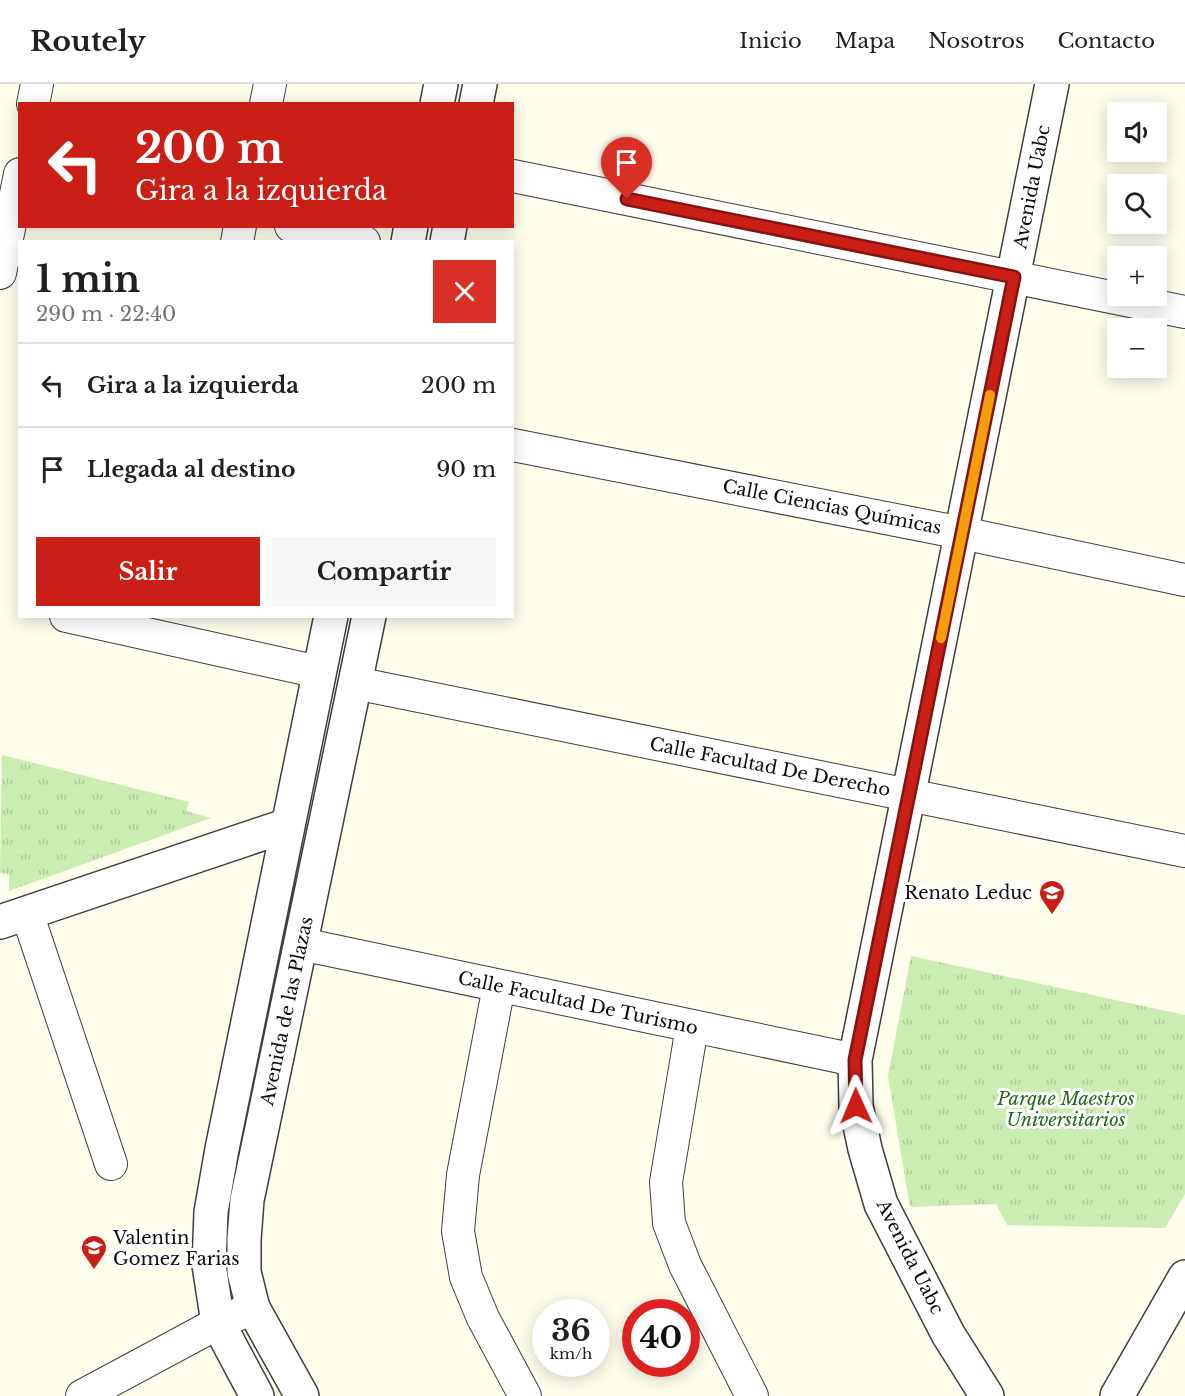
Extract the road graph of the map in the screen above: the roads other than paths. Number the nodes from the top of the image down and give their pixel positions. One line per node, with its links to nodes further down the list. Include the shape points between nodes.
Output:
1 (37, 84): 6 (street)
2 (270, 84): 7 (street)
3 (441, 84): 8 (street)
4 (480, 84): 9 (street)
5 (1052, 84): 17 (street, Avenida Uabc)
6 (33, 102)
7 (266, 102)
8 (436, 102)
9 (476, 102)
10 (0, 166): 11 (street)
11 (18, 171)
12 (514, 177): 17 (street)
13 (18, 182): 16 (street)
14 (300, 228): 15 (street)
15 (355, 240)
16 (0, 273)
17 (1014, 277): 18 (street); 20 (street, Avenida Uabc)
18 (1185, 312)
19 (514, 445): 20 (street, Calle Ciencias Químicas)
20 (962, 533): 21 (street, Calle Ciencias Químicas); 27 (street, Avenida Uabc)
21 (1185, 580)
22 (75, 618): 25 (street)
23 (331, 618): 25 (street, Avenida de las Plazas)
24 (369, 618): 26 (street, Avenida de las Plazas)
25 (319, 672): 28 (street, Avenida de las Plazas)
26 (355, 683): 27 (street, Calle Facultad De Derecho); 31 (street, Avenida de las Plazas)
27 (909, 795): 29 (street, Calle Facultad De Derecho); 34 (street, Avenida Uabc)
28 (288, 825): 30 (street); 38 (street, Avenida de las Plazas, via 211,1212 209,1265)
29 (1185, 851)
30 (14, 918): 35 (street)
31 (301, 944): 32 (street, Calle Facultad De Turismo); 37 (street, Avenida de las Plazas, via 247,1200 244,1272)
32 (499, 986): 33 (street, Calle Facultad De Turismo); 42 (street, via 463,1175 458,1231 466,1277)
33 (692, 1027): 34 (street, Calle Facultad De Turismo); 43 (street, via 666,1182 669,1222 685,1265)
34 (855, 1060): 44 (street, Avenida Uabc, via 856,1106 881,1204 948,1334)
35 (111, 1164)
36 (1185, 1277): 45 (street)
37 (253, 1308): 38 (street); 41 (street, Avenida de las Plazas)
38 (218, 1323): 39 (street); 40 (street, Avenida de las Plazas)
39 (96, 1393)
40 (257, 1396)
41 (302, 1396)
42 (525, 1396)
43 (752, 1396)
44 (987, 1396)
45 (1117, 1396)

